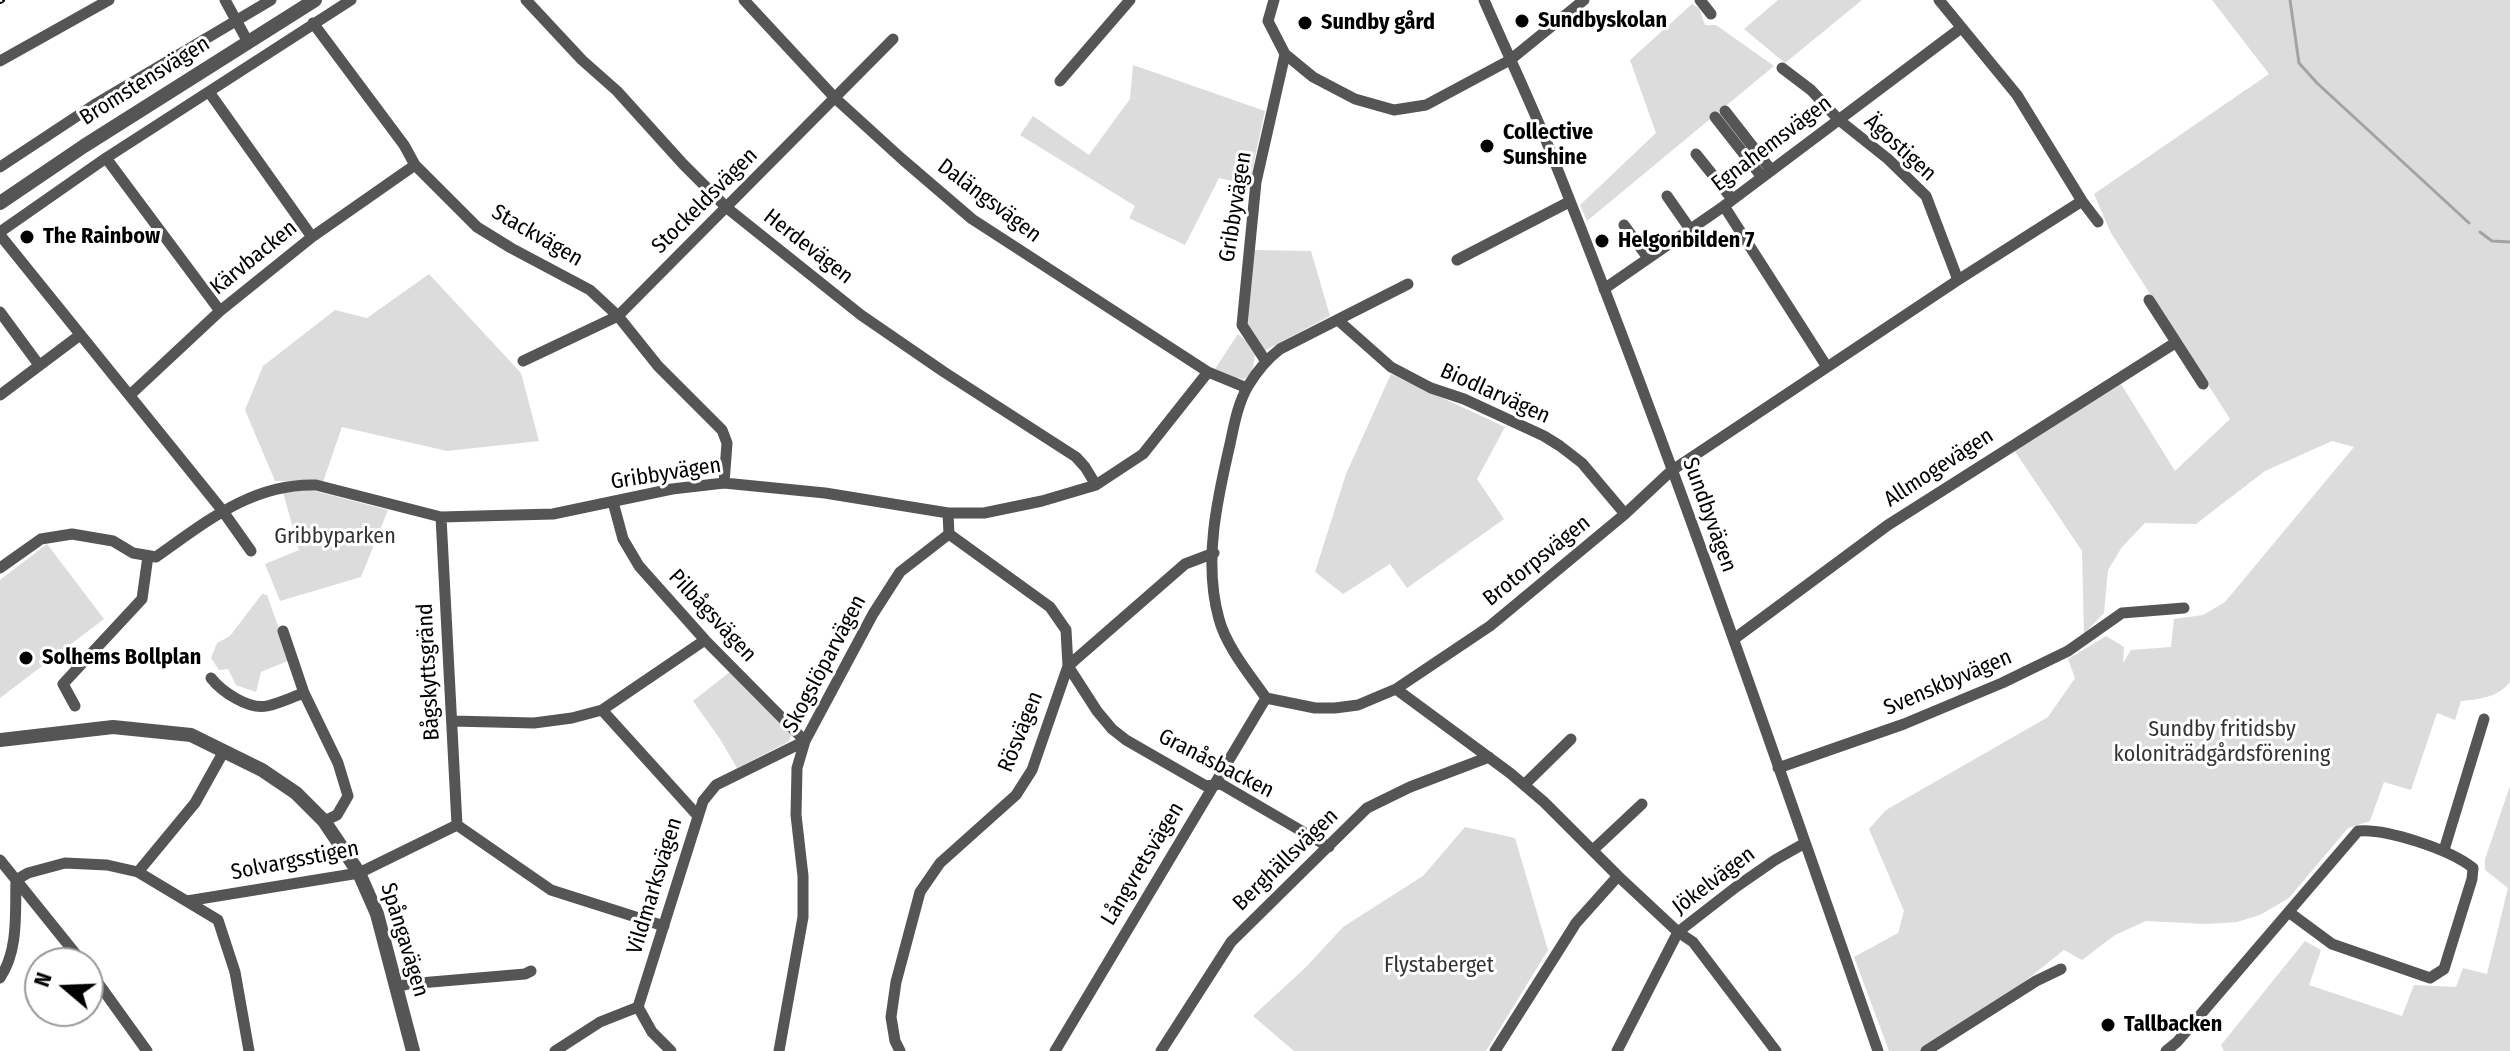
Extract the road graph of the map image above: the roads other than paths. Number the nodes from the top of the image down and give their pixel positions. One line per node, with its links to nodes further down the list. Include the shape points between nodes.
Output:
1 (109, 0): 22 (street)
2 (225, 0): 15 (street)
3 (271, 0): 15 (street)
4 (315, 0): 19 (street, Bromstensvägen)
5 (351, 0): 16 (street)
6 (526, 0): 39 (street, Herdevägen)
7 (744, 0): 26 (street, Dalängsvägen)
8 (1130, 0): 24 (street)
9 (1274, 0): 20 (street, via 1268,21)
10 (1484, 0): 21 (street, Sundbyvägen)
11 (1584, 0): 21 (street)
12 (1700, 0): 14 (street)
13 (1939, 0): 17 (street)
14 (1711, 14)
15 (237, 21): 19 (street); 32 (street)
16 (313, 23): 25 (street); 31 (street, Stackvägen)
17 (1961, 28): 28 (street, Egnahemsvägen); 35 (street, via 2017,95)
18 (893, 39): 26 (street, Stockeldsvägen)
19 (248, 42): 37 (street, Bromstensvägen)
20 (1285, 54): 21 (street, via 1313,77 1355,99 1394,110 1426,105); 57 (street, Gribbyvägen, via 1256,182 1242,325)
21 (1510, 60): 36 (street, Sundbyvägen)
22 (0, 61)
23 (1782, 68): 28 (street, Ägostigen)
24 (1060, 81)
25 (209, 92): 30 (street); 44 (street)
26 (835, 98): 39 (street, Stockeldsvägen); 61 (street, Dalängsvägen, via 972,219)
27 (1720, 114): 33 (street)
28 (1839, 120): 33 (street, Egnahemsvägen); 47 (street, Ägostigen, via 1926,196)
29 (1696, 154): 38 (street)
30 (106, 158): 43 (street); 51 (street)
31 (415, 165): 44 (street, Kärvbacken); 53 (street, Stackvägen, via 477,227 590,290)
32 (0, 167)
33 (1766, 174): 38 (street, Egnahemsvägen)
34 (1667, 196): 42 (street)
35 (2082, 201): 40 (street); 47 (street, Brotorpsvägen)
36 (1569, 202): 46 (street); 49 (street, Sundbyvägen)
37 (0, 203)
38 (1728, 203): 42 (street, Egnahemsvägen); 60 (street)
39 (727, 208): 53 (street, Stockeldsvägen); 68 (street, Herdevägen, via 861,315 1076,457)
40 (2098, 222)
41 (1624, 225): 45 (street)
42 (1690, 229): 45 (street, Egnahemsvägen)
43 (0, 233): 55 (street)
44 (312, 237): 51 (street, Kärvbacken)
45 (1648, 258): 49 (street, Egnahemsvägen)
46 (1457, 260)
47 (1958, 280): 60 (street, Brotorpsvägen)
48 (1408, 284): 54 (street)
49 (1604, 289): 66 (street, Sundbyvägen)
50 (2149, 300): 56 (street)
51 (220, 311): 65 (street, Kärvbacken)
52 (0, 312): 59 (street)
53 (618, 316): 58 (street, Stockeldsvägen); 67 (street, Stackvägen, via 658,366 722,430 727,443)
54 (1339, 321): 57 (street); 72 (street, Biodlarvägen, via 1391,367 1560,446 1582,463)
55 (80, 335): 59 (street); 65 (street)
56 (2175, 343): 62 (street); 81 (street, Allmogevägen, via 1888,525)
57 (1265, 360): 63 (street)
58 (523, 361)
59 (39, 365): 64 (street)
60 (1827, 367): 66 (street, Brotorpsvägen)
61 (1208, 372): 63 (street, Dalängsvägen); 68 (street, Gribbyvägen, via 1143,454)
62 (2203, 384)
63 (1247, 388): 76 (street, via 1215,508)
64 (0, 395)
65 (130, 395): 70 (street)
66 (1671, 471): 72 (street, Brotorpsvägen); 81 (street, Sundbyvägen)
67 (724, 483): 69 (street, Gribbyvägen); 71 (street, Gribbyvägen)
68 (1096, 485): 71 (street, Gribbyvägen, via 984,513)
69 (613, 502): 73 (street, Gribbyvägen, via 553,514); 82 (street, Pilbågsvägen, via 623,539 639,566)
70 (222, 510): 73 (street, Gribbyvägen, via 296,484); 75 (street); 77 (street, Gribbyvägen, via 156,557)
71 (948, 513): 74 (street)
72 (1625, 514): 85 (street, Brotorpsvägen, via 1490,626)
73 (441, 517): 91 (street, Bågskyttsgränd)
74 (949, 534): 83 (street, via 1050,607 1066,630); 94 (street, Skogslöparvägen, via 900,572)
75 (251, 551)
76 (1214, 553): 83 (street, Rösvägen, via 1185,564); 87 (street, via 1212,581 1219,622)
77 (148, 556): 78 (street, via 113,541 72,534 41,539); 88 (street, via 142,599 63,684)
78 (0, 568)
79 (2184, 608): 97 (street, Svenskbyvägen, via 2122,613 2068,651 2002,683)
80 (283, 631): 86 (street)
81 (1734, 639): 97 (street, Sundbyvägen)
82 (705, 640): 89 (street); 94 (street, Pilbågsvägen)
83 (1068, 666): 98 (street, Granåsbacken, via 1112,729 1206,786); 131 (street, Rösvägen, via 1032,770 1016,795 940,863 920,892 891,1017)
84 (211, 678): 86 (street, via 237,700 264,707)
85 (1396, 689): 87 (street, Brotorpsvägen, via 1335,708); 96 (street)
86 (304, 693): 102 (street, via 348,796 337,815)
87 (1266, 698): 98 (street, Långvretsvägen)
88 (75, 706)
89 (602, 710): 91 (street, via 534,723); 101 (street)
90 (2484, 719): 107 (street)
91 (452, 721): 103 (street, Bågskyttsgränd)
92 (1571, 739): 99 (street)
93 (0, 740): 95 (street, Spångavägen, via 113,727 191,735)
94 (805, 741): 101 (street, Vildmarksvägen, via 716,785); 130 (street, Skogslöparvägen, via 797,768 796,815 803,917)
95 (224, 751): 102 (street, Spångavägen, via 296,793); 109 (street, via 195,803)
96 (1489, 757): 99 (street); 105 (street, Berghällsvägen, via 1367,808)
97 (1778, 768): 104 (street, Sundbyvägen)
98 (1214, 785): 105 (street, Granåsbacken, via 1221,784); 132 (street, Långvretsvägen)
99 (1524, 785): 106 (street)
100 (1642, 804): 106 (street)
101 (698, 816): 115 (street, Vildmarksvägen)
102 (324, 821): 110 (street, Spångavägen)
103 (457, 825): 110 (street, Solvargsstigen); 115 (street, via 551,890)
104 (1805, 843): 116 (street, Jökelvägen); 137 (street, Sundbyvägen)
105 (1329, 847): 133 (street, Berghällsvägen, via 1231,942)
106 (1593, 850): 111 (street)
107 (2444, 850): 114 (street, via 2358,831); 114 (street, via 2473,868 2472,879 2444,969 2430,978 2332,944)
108 (0, 860): 112 (street)
109 (138, 872): 112 (street, via 65,863); 113 (street)
110 (359, 873): 113 (street, Solvargsstigen); 121 (street, Spångavägen, via 377,914)
111 (1618, 876): 116 (street); 134 (street, via 1576,923)
112 (16, 880): 117 (street); 120 (street, via 15,934)
113 (187, 901): 126 (street, via 218,920 235,972)
114 (2290, 913): 124 (street)
115 (664, 926): 123 (street, Vildmarksvägen)
116 (1678, 932): 135 (street, Jökelvägen); 136 (street, via 1693,942)
117 (70, 947)
118 (2061, 969): 138 (street)
119 (531, 971): 121 (street)
120 (0, 978)
121 (397, 987): 127 (street, Spångavägen)
122 (104, 991): 125 (street)
123 (638, 1007): 128 (street, via 600,1022); 129 (street)
124 (2179, 1047): 139 (street)
125 (147, 1051)
126 (249, 1051)
127 (413, 1051)
128 (555, 1051)
129 (671, 1051)
130 (779, 1051)
131 (900, 1051)
132 (1055, 1051)
133 (1161, 1051)
134 (1495, 1051)
135 (1617, 1051)
136 (1776, 1051)
137 (1878, 1051)
138 (1926, 1051)
139 (2166, 1051)

